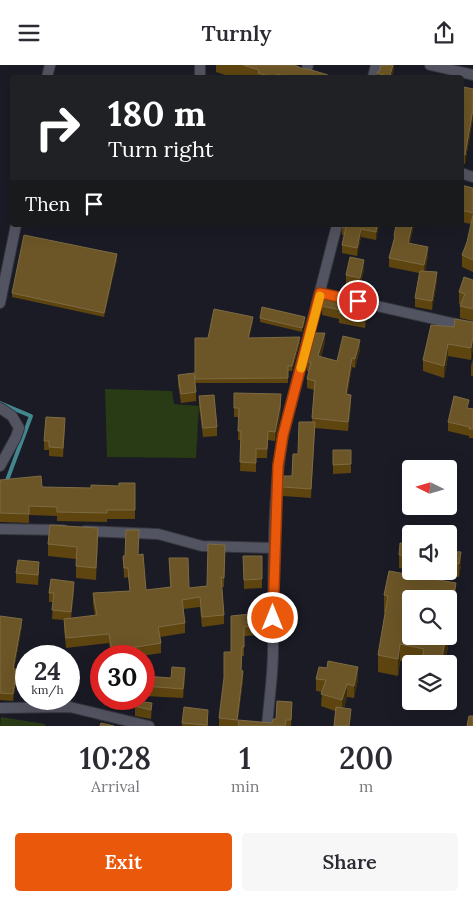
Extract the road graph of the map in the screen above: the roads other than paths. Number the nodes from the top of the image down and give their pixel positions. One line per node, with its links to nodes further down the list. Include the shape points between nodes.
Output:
1 (430, 65): 2 (street)
2 (473, 75)
3 (16, 227): 6 (street)
4 (336, 227): 5 (street)
5 (320, 293): 7 (street); 11 (street, via 283,435 278,466)
6 (0, 303)
7 (473, 327)
8 (0, 408): 9 (street, via 12,416 19,428)
9 (0, 466)
10 (0, 529): 11 (street, via 158,534 202,546)
11 (274, 548): 14 (street, via 273,651)
12 (0, 708): 13 (street, via 70,707)
13 (149, 726)
14 (267, 726)

